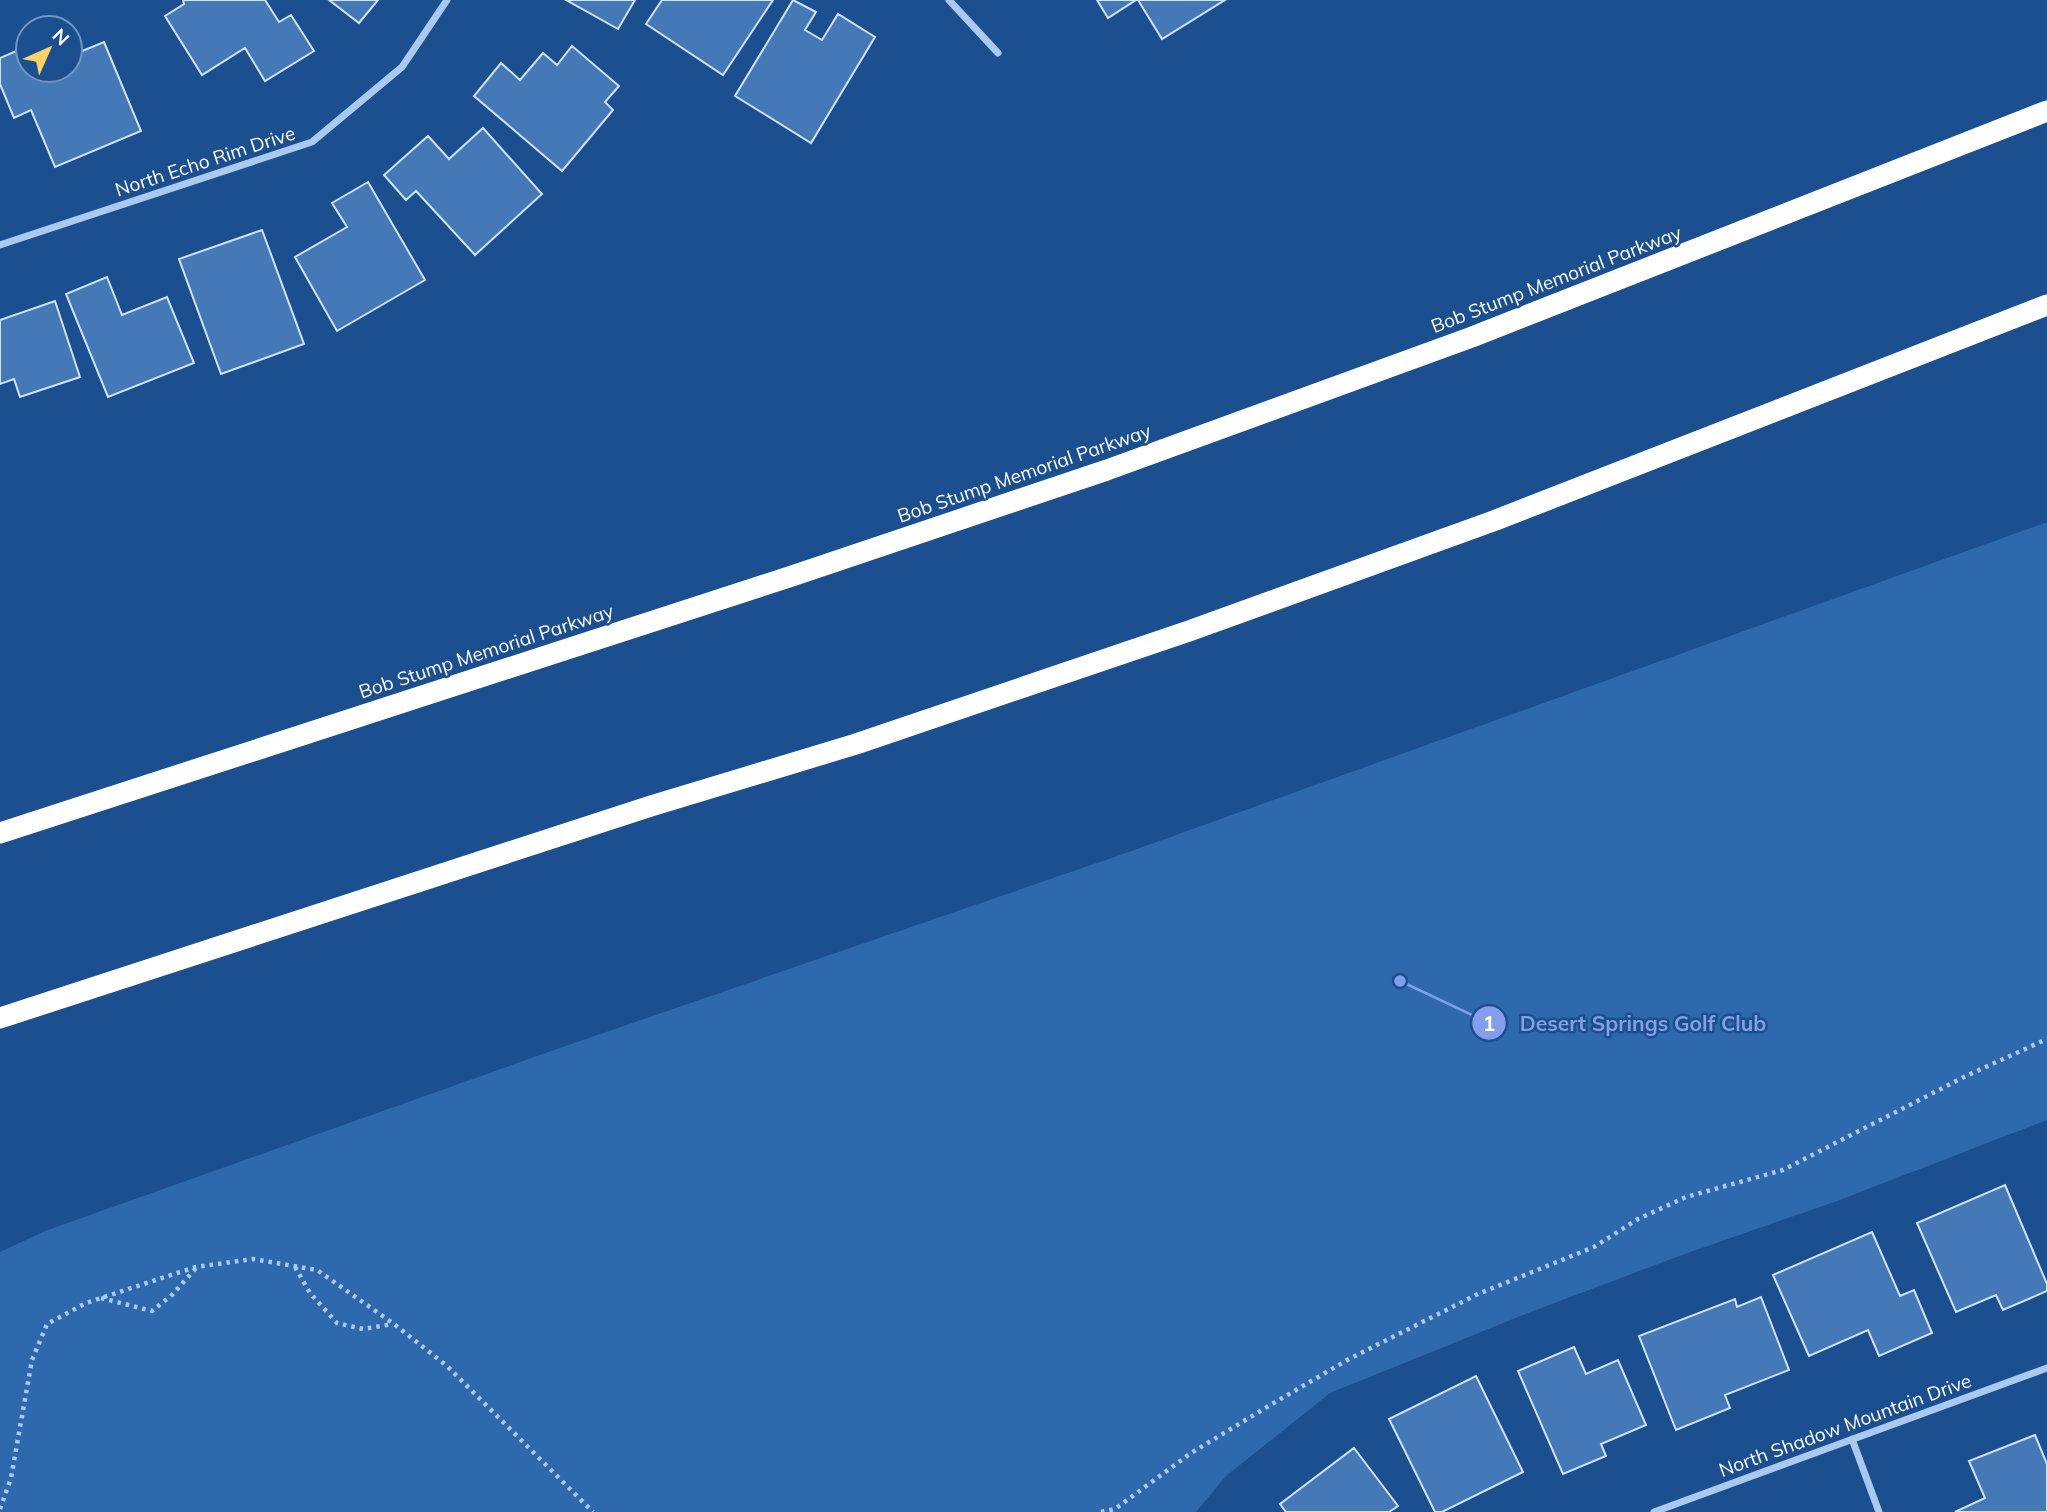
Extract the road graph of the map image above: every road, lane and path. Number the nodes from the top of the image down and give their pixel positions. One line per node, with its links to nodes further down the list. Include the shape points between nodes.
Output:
1 (447, 0): 5 (street, North Echo Rim Drive, via 402,67 312,142)
2 (948, 0): 3 (street)
3 (998, 53)
4 (2047, 111): 7 (highway, Bob Stump Memorial Parkway, via 1472,337 1107,470)
5 (0, 245)
6 (2047, 305): 8 (highway, via 1496,520 1189,631 856,744)
7 (0, 833)
8 (0, 1018)
9 (2047, 1040): 18 (path, via 1783,1170 1686,1197 1638,1219 1594,1247 1478,1294 1349,1359 1191,1453 1115,1509)
10 (295, 1267): 11 (path, via 253,1259); 13 (path, via 317,1270); 13 (path, via 310,1293 337,1323 363,1329)
11 (196, 1268): 12 (path); 12 (path, via 152,1311)
12 (100, 1298): 16 (path, via 47,1324 32,1360 11,1478)
13 (394, 1324): 17 (path, via 447,1366)
14 (2047, 1368): 15 (street, North Shadow Mountain Drive)
15 (1852, 1439): 19 (street, North Shadow Mountain Drive); 20 (street)
16 (0, 1510)
17 (593, 1512)
18 (1101, 1512)
19 (1654, 1512)
20 (1879, 1512)

